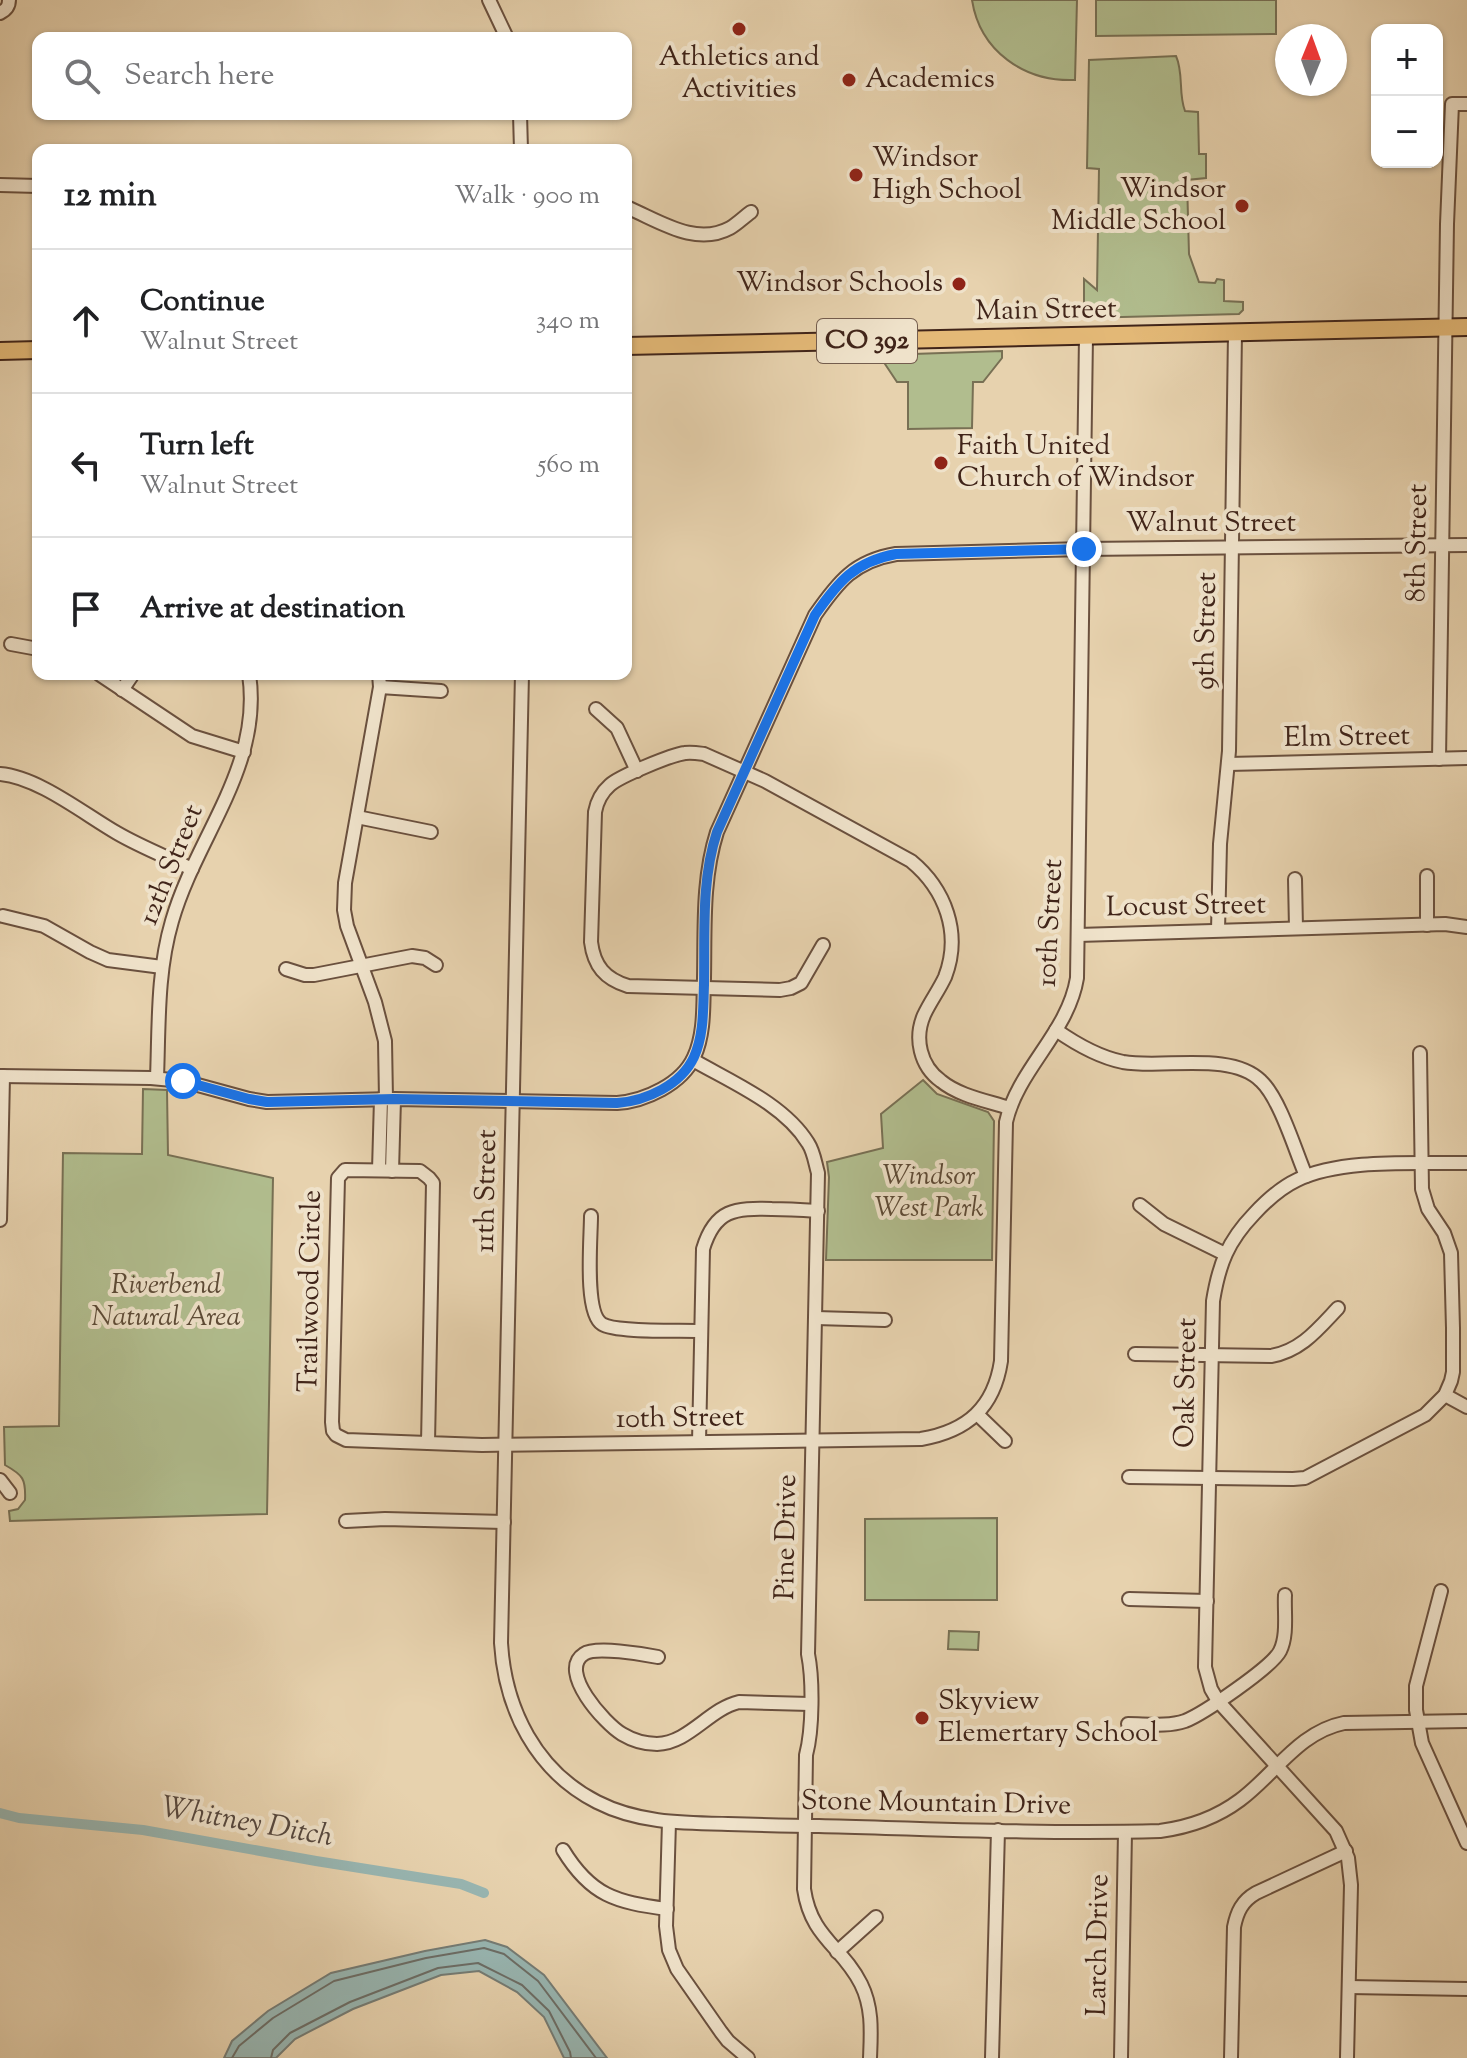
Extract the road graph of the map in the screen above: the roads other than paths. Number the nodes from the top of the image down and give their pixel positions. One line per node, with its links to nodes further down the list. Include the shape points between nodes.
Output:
1 (9, 0): 3 (street)
2 (489, 0): 4 (street)
3 (0, 13)
4 (504, 32)
5 (1467, 104): 13 (street, 8th Street, via 1452,104)
6 (520, 120): 7 (street)
7 (521, 144)
8 (0, 185): 9 (street)
9 (32, 186)
10 (632, 210): 11 (street, via 702,235 730,228)
11 (751, 212)
12 (1467, 327): 13 (main road, Main Street / CO 392)
13 (1445, 328): 14 (main road, Main Street / CO 392); 20 (street, 8th Street)
14 (1235, 333): 15 (main road, Main Street / CO 392); 22 (street, 9th Street)
15 (1086, 336): 16 (main road, Main Street / CO 392); 21 (street, 10th Street)
16 (632, 346)
17 (32, 350): 18 (main road)
18 (0, 351)
19 (1467, 545): 20 (street, Walnut Street)
20 (1441, 546): 22 (street, Walnut Street); 35 (street, 8th Street)
21 (1084, 549): 22 (street, Walnut Street); 38 (street, Walnut Street, via 896,554 854,569 815,615); 50 (street, 10th Street)
22 (1231, 549): 36 (street, 9th Street)
23 (11, 644): 24 (street)
24 (32, 648)
25 (108, 680): 30 (street)
26 (129, 680): 30 (street)
27 (250, 680): 33 (street, 12th Street, via 251,723)
28 (522, 680): 63 (street, 11th Street)
29 (380, 681): 31 (street); 40 (street)
30 (122, 690): 33 (street, via 192,736)
31 (441, 691)
32 (596, 709): 37 (street, via 617,728)
33 (244, 752): 42 (street, 12th Street)
34 (1467, 758): 35 (street, Elm Street)
35 (1439, 759): 36 (street, Elm Street)
36 (1228, 764): 49 (street, 9th Street)
37 (637, 771): 38 (street, via 696,752); 56 (street, via 611,783 596,806 592,951 601,970 618,983)
38 (744, 771): 56 (street, Walnut Street, via 709,861); 64 (street, via 903,856 929,878 948,915 952,940 945,977 920,1030 923,1059 943,1084)
39 (0, 774): 42 (street, via 37,784 119,834)
40 (357, 817): 41 (street); 52 (street, via 344,910)
41 (431, 832)
42 (192, 869): 54 (street, 12th Street, via 172,918)
43 (1427, 876): 46 (street)
44 (1295, 879): 48 (street, Locust Street)
45 (3, 916): 54 (street, via 44,926 108,960)
46 (1427, 925): 47 (street, Locust Street); 48 (street, Locust Street)
47 (1467, 927)
48 (1296, 928): 49 (street, Locust Street)
49 (1218, 930): 50 (street, Locust Street)
50 (1078, 935): 57 (street, 10th Street, via 1074,992)
51 (823, 945): 56 (street, via 801,983 791,988)
52 (361, 965): 53 (street, via 412,956); 55 (street, via 314,975); 62 (street, via 385,1041)
53 (436, 965)
54 (162, 967): 61 (street, 12th Street)
55 (286, 969)
56 (704, 988): 59 (street, Walnut Street)
57 (1056, 1030): 64 (street, 10th Street); 68 (street, via 1084,1048 1123,1062 1225,1064 1254,1075 1278,1107)
58 (1420, 1053): 66 (street)
59 (693, 1060): 63 (street, via 670,1084 639,1099); 70 (street, Pine Drive, via 793,1123 813,1152)
60 (1, 1076): 61 (street); 72 (street)
61 (157, 1078): 62 (street, via 267,1102)
62 (387, 1099): 63 (street); 67 (street)
63 (513, 1100): 90 (street, 11th Street)
64 (1009, 1108): 84 (street, 10th Street, via 1001,1361 993,1391)
65 (1467, 1163): 66 (street, Oak Street)
66 (1422, 1164): 68 (street, Oak Street, via 1344,1166); 74 (street, via 1425,1201 1450,1247)
67 (386, 1171): 85 (street, Trailwood Circle, via 337,1169 332,1407); 89 (street, Trailwood Circle, via 431,1172)
68 (1306, 1176): 73 (street, Oak Street, via 1265,1202)
69 (1140, 1205): 73 (street, via 1164,1224)
70 (818, 1211): 77 (street, Pine Drive); 79 (street, via 746,1208 715,1222 703,1249)
71 (591, 1216): 79 (street, via 593,1324)
72 (0, 1220)
73 (1225, 1254): 81 (street, Oak Street, via 1213,1301)
74 (1453, 1282): 75 (street); 82 (street, via 1453,1372)
75 (1467, 1282)
76 (1338, 1308): 81 (street, via 1303,1343 1283,1354)
77 (816, 1318): 78 (street); 86 (street, Pine Drive)
78 (885, 1320)
79 (701, 1331): 88 (street)
80 (1135, 1354): 81 (street)
81 (1212, 1355): 93 (street, Oak Street)
82 (1445, 1395): 83 (street); 93 (street, via 1425,1415 1312,1476)
83 (1467, 1407)
84 (977, 1414): 86 (street, 10th Street, via 955,1429 921,1439); 87 (street)
85 (336, 1435): 89 (street, via 346,1440); 91 (street)
86 (813, 1440): 88 (street, 10th Street); 105 (street, Pine Drive)
87 (1005, 1441)
88 (699, 1442): 90 (street, 10th Street)
89 (428, 1443): 90 (street, 10th Street)
90 (505, 1445): 97 (street, 11th Street)
91 (327, 1447)
92 (1129, 1477): 93 (street)
93 (1209, 1477): 101 (street, Oak Street)
94 (0, 1480): 95 (street)
95 (10, 1493)
96 (346, 1521): 97 (street)
97 (504, 1522): 102 (street, 11th Street)
98 (1441, 1591): 107 (street, via 1416,1686)
99 (1285, 1595): 104 (street, via 1283,1644 1277,1656)
100 (1129, 1599): 101 (street)
101 (1207, 1601): 104 (street, Oak Street, via 1205,1667)
102 (501, 1613): 110 (street, Stone Mountain Drive, via 505,1682 536,1750 587,1796 628,1814)
103 (658, 1657): 105 (street, via 587,1652 576,1666 584,1693 599,1714 620,1733 643,1742 672,1741 739,1702)
104 (1218, 1701): 108 (street, via 1173,1724); 109 (street, Oak Street)
105 (810, 1704): 111 (street, Pine Drive)
106 (1467, 1721): 107 (street, Stone Mountain Drive)
107 (1418, 1722): 109 (street, Stone Mountain Drive, via 1333,1725 1308,1738); 114 (street, via 1422,1743)
108 (1128, 1724)
109 (1277, 1767): 113 (street, Stone Mountain Drive, via 1209,1819 1183,1828); 116 (street, Oak Street, via 1336,1831)
110 (669, 1822): 111 (street, Stone Mountain Drive); 117 (street)
111 (805, 1826): 112 (street, Stone Mountain Drive); 119 (street, Pine Drive, via 806,1902 817,1928)
112 (998, 1830): 113 (street, Stone Mountain Drive); 124 (street)
113 (1125, 1832): 125 (street, Larch Drive)
114 (1467, 1843)
115 (563, 1850): 117 (street, via 585,1879 609,1896)
116 (1346, 1851): 120 (street, via 1351,1885); 126 (street, via 1243,1903 1234,1927)
117 (667, 1909): 122 (street, via 669,1950 677,1969 721,2032)
118 (876, 1917): 119 (street)
119 (837, 1952): 123 (street, Pine Drive, via 864,1990 871,2021)
120 (1349, 1987): 121 (street); 127 (street)
121 (1467, 1989)
122 (748, 2058)
123 (870, 2058)
124 (992, 2058)
125 (1121, 2058)
126 (1231, 2058)
127 (1347, 2058)

